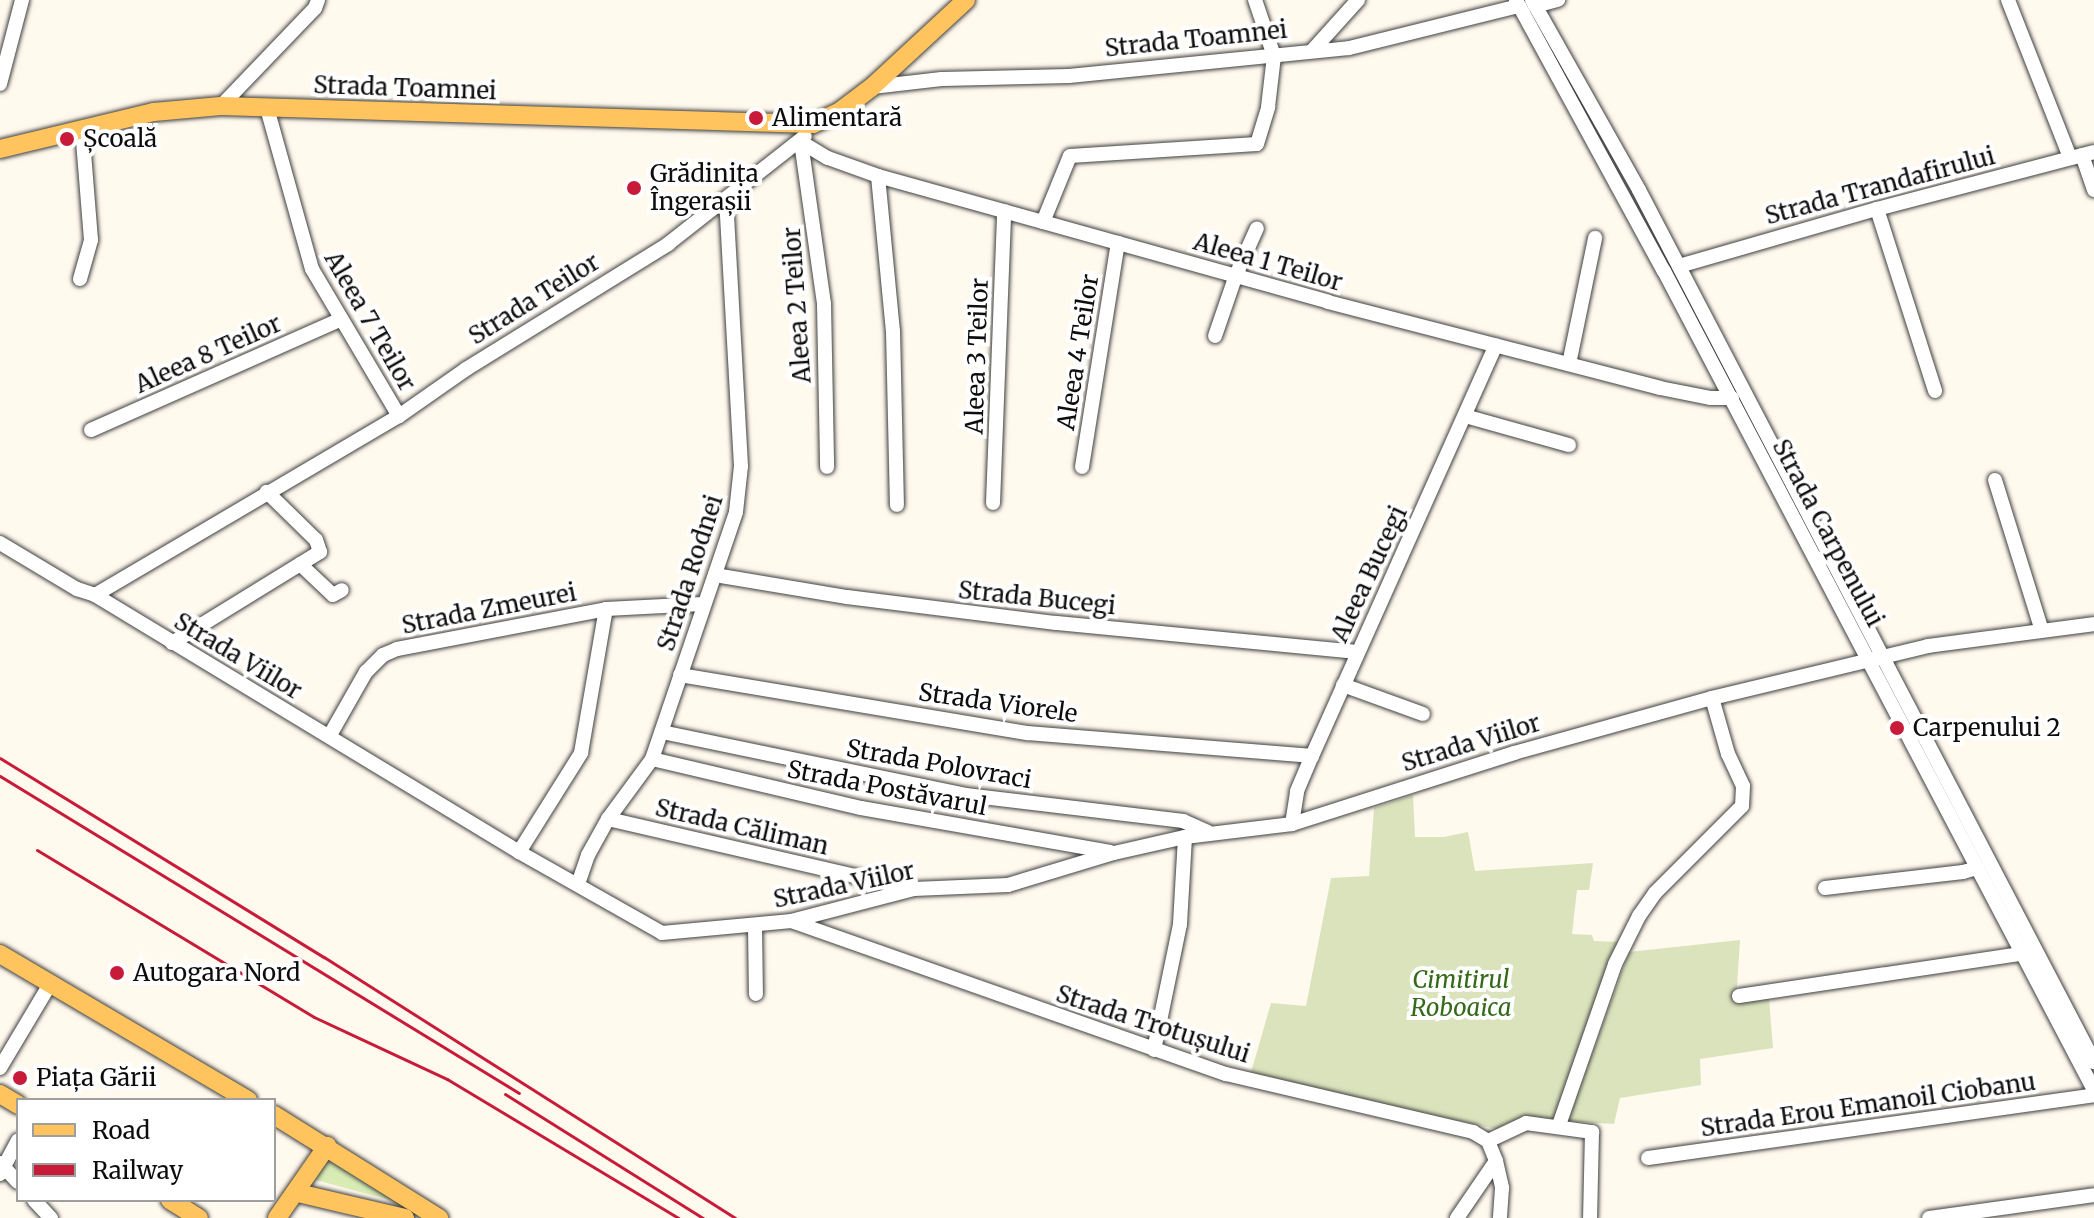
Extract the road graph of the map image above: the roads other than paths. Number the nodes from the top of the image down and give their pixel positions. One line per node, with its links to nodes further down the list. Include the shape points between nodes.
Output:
1 (22, 0): 11 (street)
2 (318, 0): 13 (street)
3 (966, 0): 12 (main road, Strada Teilor)
4 (1255, 0): 10 (street)
5 (1358, 0): 9 (street)
6 (1558, 0): 8 (street, Strada Toamnei)
7 (2008, 0): 19 (street)
8 (1526, 3): 9 (street, Strada Toamnei, via 1349,48); 29 (street, Strada Carpenului); 37 (street, Strada Carpenului)
9 (1312, 51): 10 (street, Strada Toamnei)
10 (1274, 56): 12 (street, Strada Toamnei, via 1069,76 942,79); 25 (street, via 1257,144 1070,156)
11 (0, 84)
12 (872, 87): 15 (main road, Strada Teilor)
13 (221, 106): 14 (main road, Strada Toamnei); 16 (main road, Strada Toamnei, via 154,112)
14 (267, 108): 15 (main road, Strada Toamnei); 32 (street, Aleea 7 Teilor, via 304,250)
15 (813, 124): 17 (street, Strada Teilor)
16 (82, 128): 18 (main road, Strada Toamnei); 31 (street, via 91,240)
17 (801, 142): 20 (street, Aleea 1 Teilor); 22 (street, Strada Teilor); 42 (street, Aleea 2 Teilor, via 824,304)
18 (0, 149)
19 (2082, 155): 21 (street); 23 (street, Strada Trandafirului)
20 (878, 176): 24 (street, Aleea 1 Teilor); 47 (street, via 893,331)
21 (2094, 190)
22 (726, 201): 38 (street, Strada Teilor, via 668,244); 50 (street, Strada Rodnei, via 741,466 736,512)
23 (1877, 209): 29 (street, Strada Trandafirului); 36 (street)
24 (1004, 211): 25 (street, Aleea 1 Teilor); 46 (street, Aleea 3 Teilor)
25 (1043, 222): 28 (street, Aleea 1 Teilor)
26 (1257, 228): 30 (street)
27 (1595, 238): 35 (street)
28 (1118, 243): 30 (street, Aleea 1 Teilor); 43 (street, Aleea 4 Teilor)
29 (1679, 266): 59 (street, Strada Carpenului)
30 (1236, 275): 33 (street); 34 (street, Aleea 1 Teilor)
31 (80, 279)
32 (342, 319): 38 (street, Aleea 7 Teilor); 40 (street, Aleea 8 Teilor)
33 (1215, 336)
34 (1496, 345): 35 (street, Aleea 1 Teilor); 39 (street, Aleea Bucegi)
35 (1569, 364): 37 (street, Aleea 1 Teilor, via 1660,388)
36 (1935, 391)
37 (1732, 398): 59 (street, Strada Carpenului)
38 (399, 416): 45 (street, Strada Teilor)
39 (1465, 416): 41 (street); 58 (street, Aleea Bucegi)
40 (91, 430)
41 (1569, 445)
42 (827, 467)
43 (1082, 467)
44 (1995, 480): 56 (street)
45 (267, 492): 49 (street, via 319,546 320,552); 52 (street, Strada Teilor)
46 (993, 503)
47 (897, 505)
48 (0, 543): 52 (street, Strada Viilor)
49 (300, 564): 51 (street, via 333,595); 57 (street)
50 (715, 575): 53 (street, Strada Rodnei); 58 (street, Strada Bucegi, via 1056,623)
51 (342, 590)
52 (95, 595): 57 (street, Strada Viilor)
53 (702, 604): 54 (street, Strada Zmeurei); 60 (street, Strada Rodnei)
54 (606, 609): 65 (street, Strada Zmeurei, via 383,655 366,672); 72 (street, via 581,753)
55 (2094, 624): 56 (street, Strada Viilor)
56 (2041, 628): 59 (street, Strada Viilor, via 1928,646)
57 (172, 643): 65 (street, Strada Viilor)
58 (1356, 652): 61 (street, Aleea Bucegi)
59 (1878, 660): 62 (street, Strada Viilor); 74 (street, Strada Carpenului); 86 (street, Strada Carpenului)
60 (680, 675): 64 (street, Strada Rodnei); 66 (street, Strada Viorele, via 1028,733)
61 (1343, 685): 63 (street); 66 (street, Aleea Bucegi)
62 (1712, 698): 69 (street, Strada Viilor, via 1514,753); 91 (street, via 1743,786 1742,806 1655,893 1625,939)
63 (1423, 714)
64 (662, 732): 67 (street, Strada Rodnei); 70 (street, Strada Polovraci, via 966,795 1183,821)
65 (330, 735): 72 (street, Strada Viilor)
66 (1312, 756): 69 (street, Aleea Bucegi, via 1297,791)
67 (652, 759): 68 (street, Strada Rodnei); 73 (street, Strada Postăvarul, via 861,808)
68 (608, 819): 75 (street, Strada Rodnei); 77 (street, Strada Căliman)
69 (1292, 824): 70 (street, Strada Viilor)
70 (1209, 832): 71 (street, Strada Viilor)
71 (1185, 837): 73 (street, Strada Viilor); 85 (street, via 1180,924)
72 (519, 852): 75 (street, Strada Viilor)
73 (1114, 853): 77 (street, Strada Viilor, via 1008,885)
74 (1977, 868): 76 (street); 80 (street, Strada Carpenului)
75 (578, 884): 79 (street, Strada Viilor, via 662,933)
76 (1825, 888)
77 (914, 889): 78 (street, Strada Viilor)
78 (791, 921): 79 (street, Strada Viilor); 85 (street, Strada Trotușului)
79 (755, 926): 83 (street)
80 (2021, 954): 84 (street); 88 (street, Strada Carpenului)
81 (1, 958): 82 (main road)
82 (50, 984): 87 (street); 89 (main road)
83 (756, 994)
84 (1739, 996)
85 (1154, 1050): 92 (street, Strada Trotușului, via 1226,1074 1473,1132)
86 (2094, 1062)
87 (0, 1068)
88 (2094, 1092): 95 (street, Strada Erou Emanoil Ciobanu)
89 (245, 1098)
90 (276, 1116): 94 (main road)
91 (1559, 1125): 92 (street, via 1526,1123); 109 (street, via 1592,1132)
92 (1488, 1141): 96 (street)
93 (16, 1143): 97 (street)
94 (327, 1146): 98 (main road); 106 (main road)
95 (1648, 1158)
96 (1496, 1161): 107 (street); 108 (street, via 1502,1188)
97 (1, 1168)
98 (298, 1193): 104 (main road); 105 (main road)
99 (2094, 1195): 110 (street)
100 (36, 1202): 102 (street)
101 (173, 1202): 103 (main road)
102 (51, 1218)
103 (199, 1218)
104 (277, 1218)
105 (405, 1218)
106 (439, 1218)
107 (1457, 1218)
108 (1500, 1218)
109 (1590, 1218)
110 (1929, 1218)

